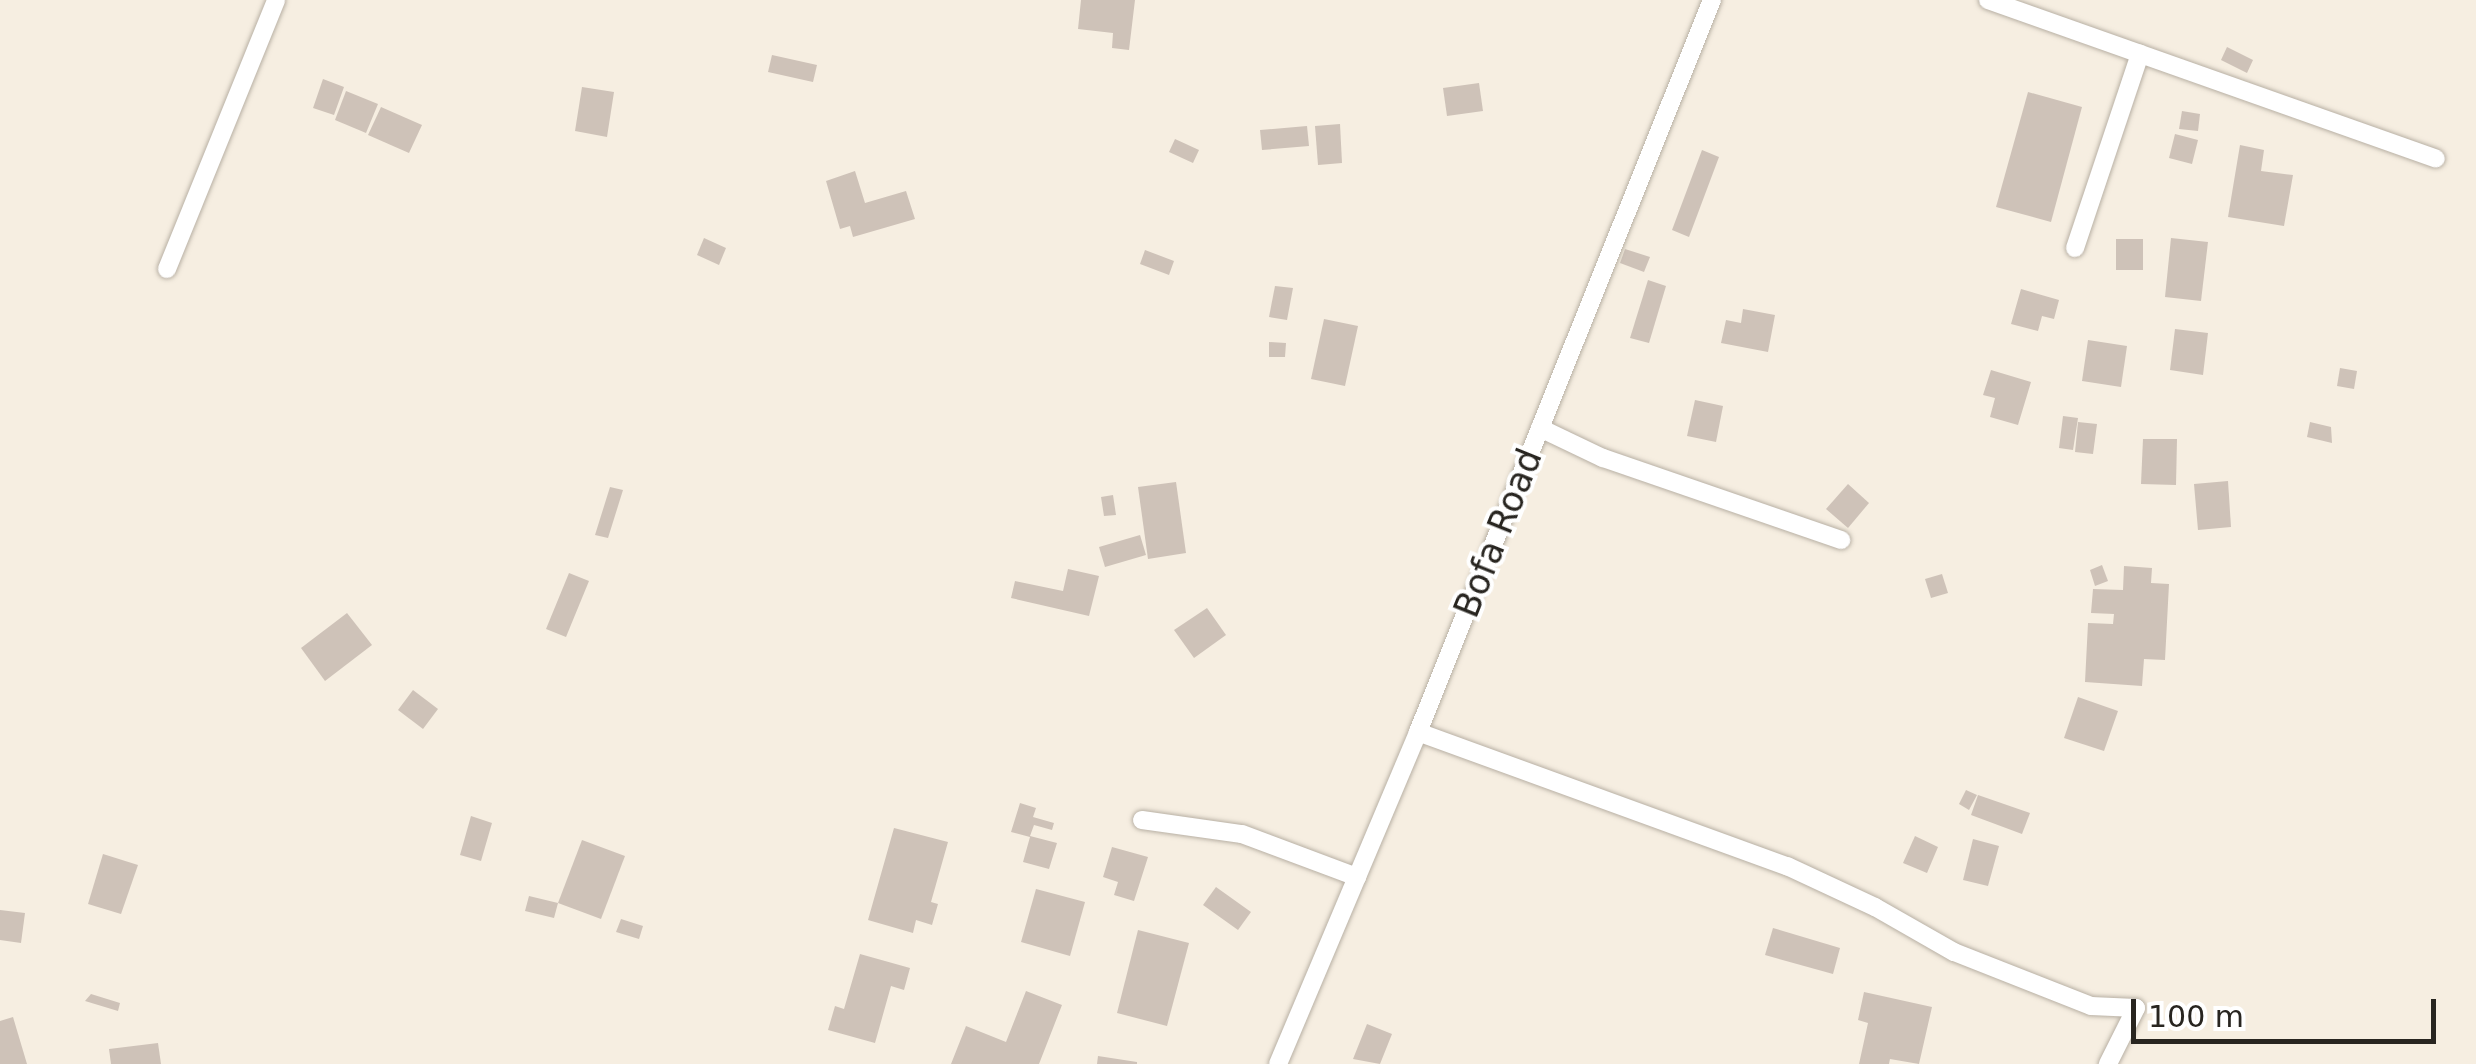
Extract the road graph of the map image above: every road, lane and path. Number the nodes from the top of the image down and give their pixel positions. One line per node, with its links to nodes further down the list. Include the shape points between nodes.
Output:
1 (276, 0): 7 (street)
2 (1712, 0): 8 (street, Bofa Road)
3 (1988, 0): 4 (street)
4 (2140, 54): 5 (street); 6 (street)
5 (2436, 160)
6 (2075, 248)
7 (166, 269)
8 (1540, 428): 9 (street, via 1602,458); 10 (street, Bofa Road)
9 (1841, 540)
10 (1418, 732): 12 (street, Bofa Road); 14 (street, via 1787,866 1954,952 2091,1006 2136,1008)
11 (1142, 820): 12 (street, via 1242,834)
12 (1357, 877): 13 (street, Bofa Road)
13 (1278, 1064)
14 (2108, 1064)

